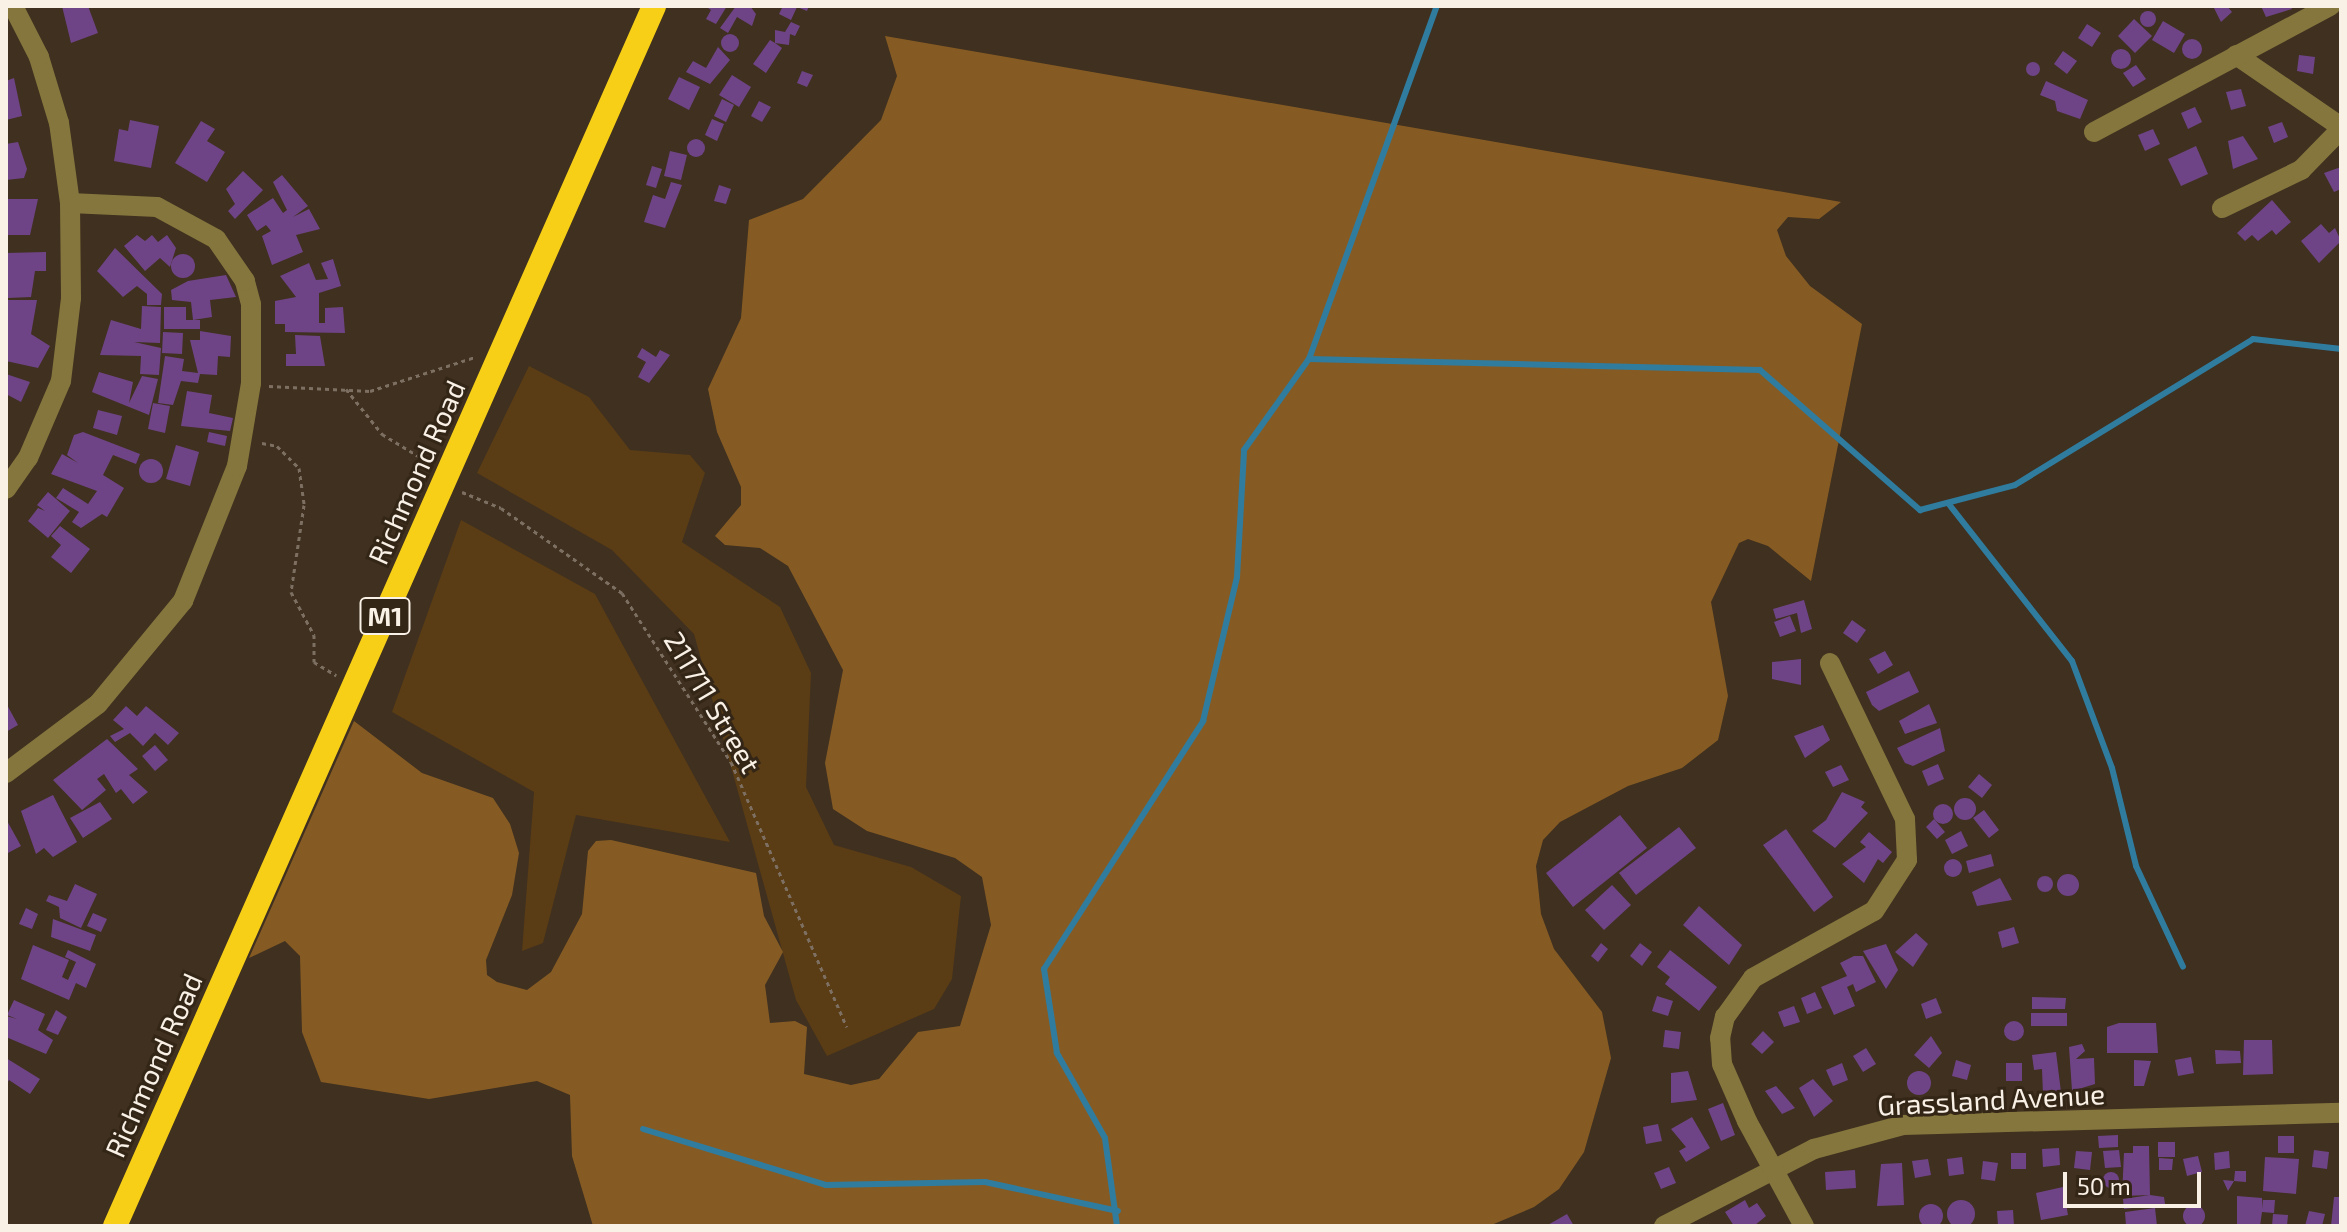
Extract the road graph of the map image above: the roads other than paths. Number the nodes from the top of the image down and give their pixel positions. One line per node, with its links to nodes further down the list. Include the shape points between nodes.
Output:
1 (13, 6): 7 (street, via 50,89)
2 (654, 6): 14 (highway, Richmond Road / M1)
3 (2330, 6): 4 (street)
4 (2236, 55): 5 (street); 6 (street)
5 (2341, 128): 8 (street, via 2301,170)
6 (2094, 132)
7 (70, 203): 9 (street, via 70,338 61,381 28,458); 11 (street, via 157,207 216,239 245,281 251,304 251,386 242,440 212,541 153,644 98,704)
8 (2222, 208)
9 (6, 489)
10 (1830, 663): 13 (street, via 1905,819 1907,860 1874,911 1761,973 1725,1017 1722,1064)
11 (6, 773)
12 (2341, 1113): 13 (street, Grassland Avenue, via 1903,1125 1814,1149)
13 (1774, 1172): 15 (street, Grassland Avenue); 16 (street)
14 (115, 1226)
15 (1664, 1226)
16 (1804, 1226)

